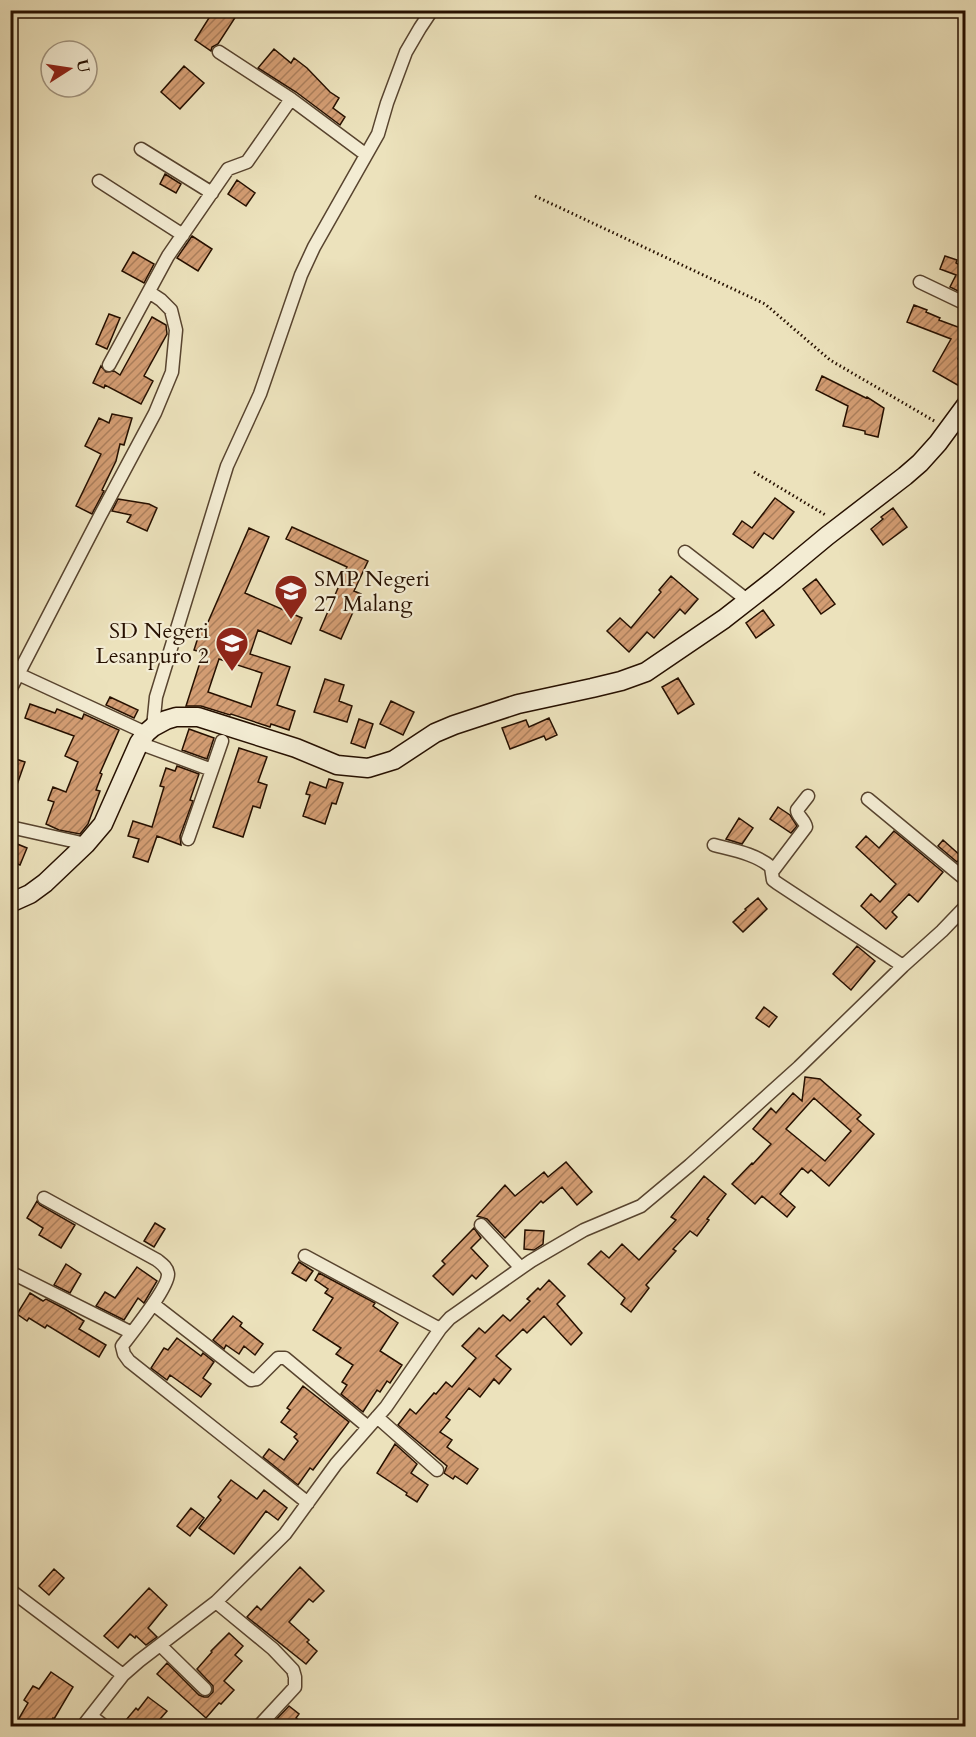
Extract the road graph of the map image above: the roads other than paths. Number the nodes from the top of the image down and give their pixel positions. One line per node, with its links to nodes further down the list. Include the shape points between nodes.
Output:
1 (432, 10): 5 (street, via 406,52 378,134)
2 (219, 52): 3 (street)
3 (291, 99): 5 (street); 7 (street, via 247,162 228,169)
4 (141, 149): 7 (street)
5 (366, 154): 18 (street, via 301,275 260,394 227,466)
6 (99, 181): 8 (street)
7 (212, 193): 8 (street)
8 (183, 235): 10 (street)
9 (920, 282): 11 (street)
10 (149, 292): 12 (street); 16 (street, via 171,310 176,330 172,372 155,413)
11 (966, 304)
12 (109, 365)
13 (966, 405): 15 (street, via 920,463)
14 (685, 552): 15 (street)
15 (747, 600): 18 (street, via 646,672 454,725 394,760 368,768 337,765 198,717 166,720)
16 (18, 674): 17 (street); 18 (street)
17 (10, 690)
18 (146, 734): 20 (street); 25 (street, via 103,824)
19 (222, 741): 20 (street)
20 (212, 770): 24 (street)
21 (808, 796): 27 (street, via 797,812 806,827)
22 (868, 799): 28 (street)
23 (10, 827): 25 (street)
24 (188, 839)
25 (86, 844): 29 (street, via 45,883)
26 (714, 845): 27 (street, via 758,858)
27 (772, 872): 31 (street, via 777,883)
28 (966, 880)
29 (10, 903)
30 (966, 906): 31 (street)
31 (903, 966): 35 (street, via 799,1067 640,1206 584,1230)
32 (44, 1198): 37 (street, via 167,1269 169,1278)
33 (481, 1225): 35 (street)
34 (305, 1256): 38 (street)
35 (521, 1268): 38 (street)
36 (10, 1272): 39 (street)
37 (153, 1304): 39 (street); 40 (street, via 251,1380 257,1379 278,1358 285,1358)
38 (440, 1329): 40 (street)
39 (132, 1333): 42 (street, via 122,1346 129,1361)
40 (373, 1422): 41 (street); 42 (street)
41 (437, 1470)
42 (308, 1503): 44 (street, via 285,1534)
43 (10, 1590): 46 (street)
44 (216, 1602): 45 (street); 51 (street, via 273,1649 296,1677 295,1687)
45 (160, 1645): 46 (street); 47 (street)
46 (123, 1675): 48 (street)
47 (205, 1689)
48 (91, 1716): 49 (street); 50 (street)
49 (83, 1726)
50 (104, 1726)
51 (259, 1726)

